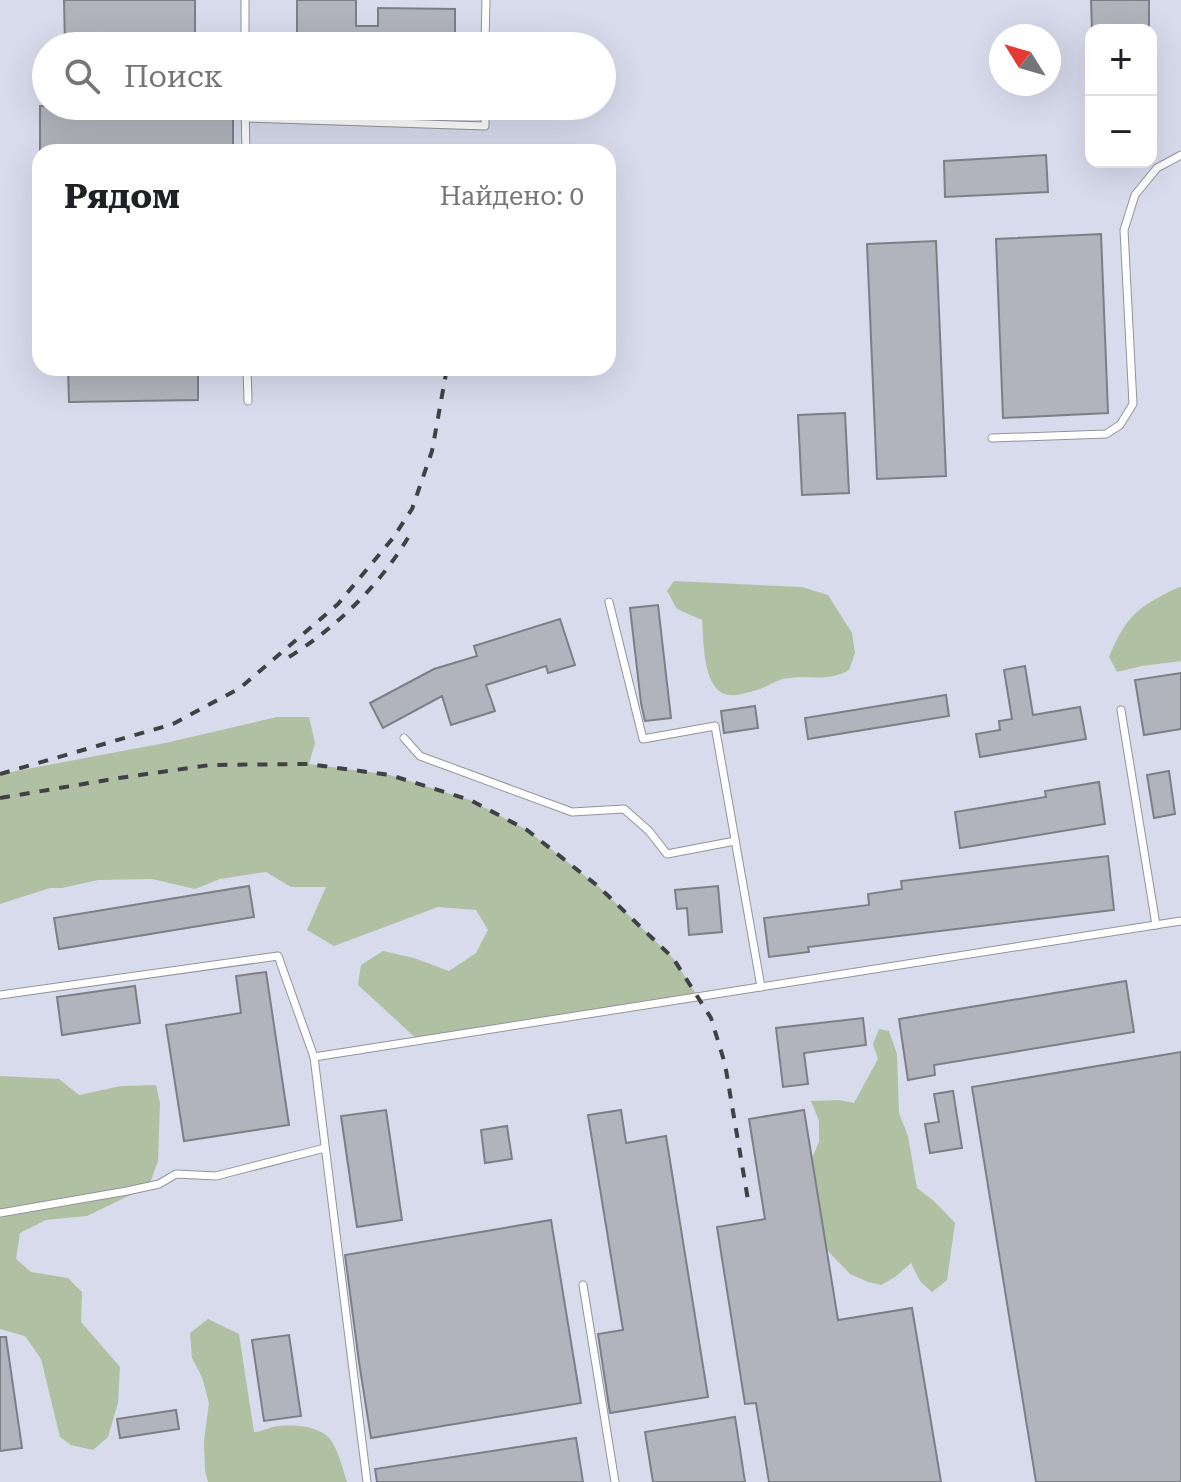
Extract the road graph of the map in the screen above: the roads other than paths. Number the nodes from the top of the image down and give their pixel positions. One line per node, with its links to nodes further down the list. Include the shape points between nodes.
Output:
1 (245, 0): 3 (lane)
2 (486, 0): 4 (lane)
3 (245, 32)
4 (485, 32)
5 (245, 120): 8 (lane)
6 (305, 120): 7 (lane, via 485,126)
7 (485, 120)
8 (246, 144)
9 (1181, 155): 12 (lane, via 1157,168 1135,195 1124,230 1133,404 1120,425 1106,434)
10 (247, 376): 11 (lane)
11 (248, 401)
12 (992, 438)
13 (609, 602): 16 (lane, via 643,739 715,726)
14 (1121, 710): 18 (lane)
15 (404, 738): 16 (lane, via 420,756 572,812 624,809 667,854)
16 (735, 841): 19 (lane)
17 (1181, 921): 18 (lane)
18 (1156, 925): 19 (lane)
19 (761, 987): 21 (lane)
20 (0, 995): 21 (lane, via 278,956)
21 (314, 1057): 22 (lane)
22 (325, 1148): 23 (lane, via 216,1176 176,1174 138,1189); 25 (lane)
23 (0, 1213)
24 (583, 1285): 26 (lane)
25 (367, 1482)
26 (615, 1482)

